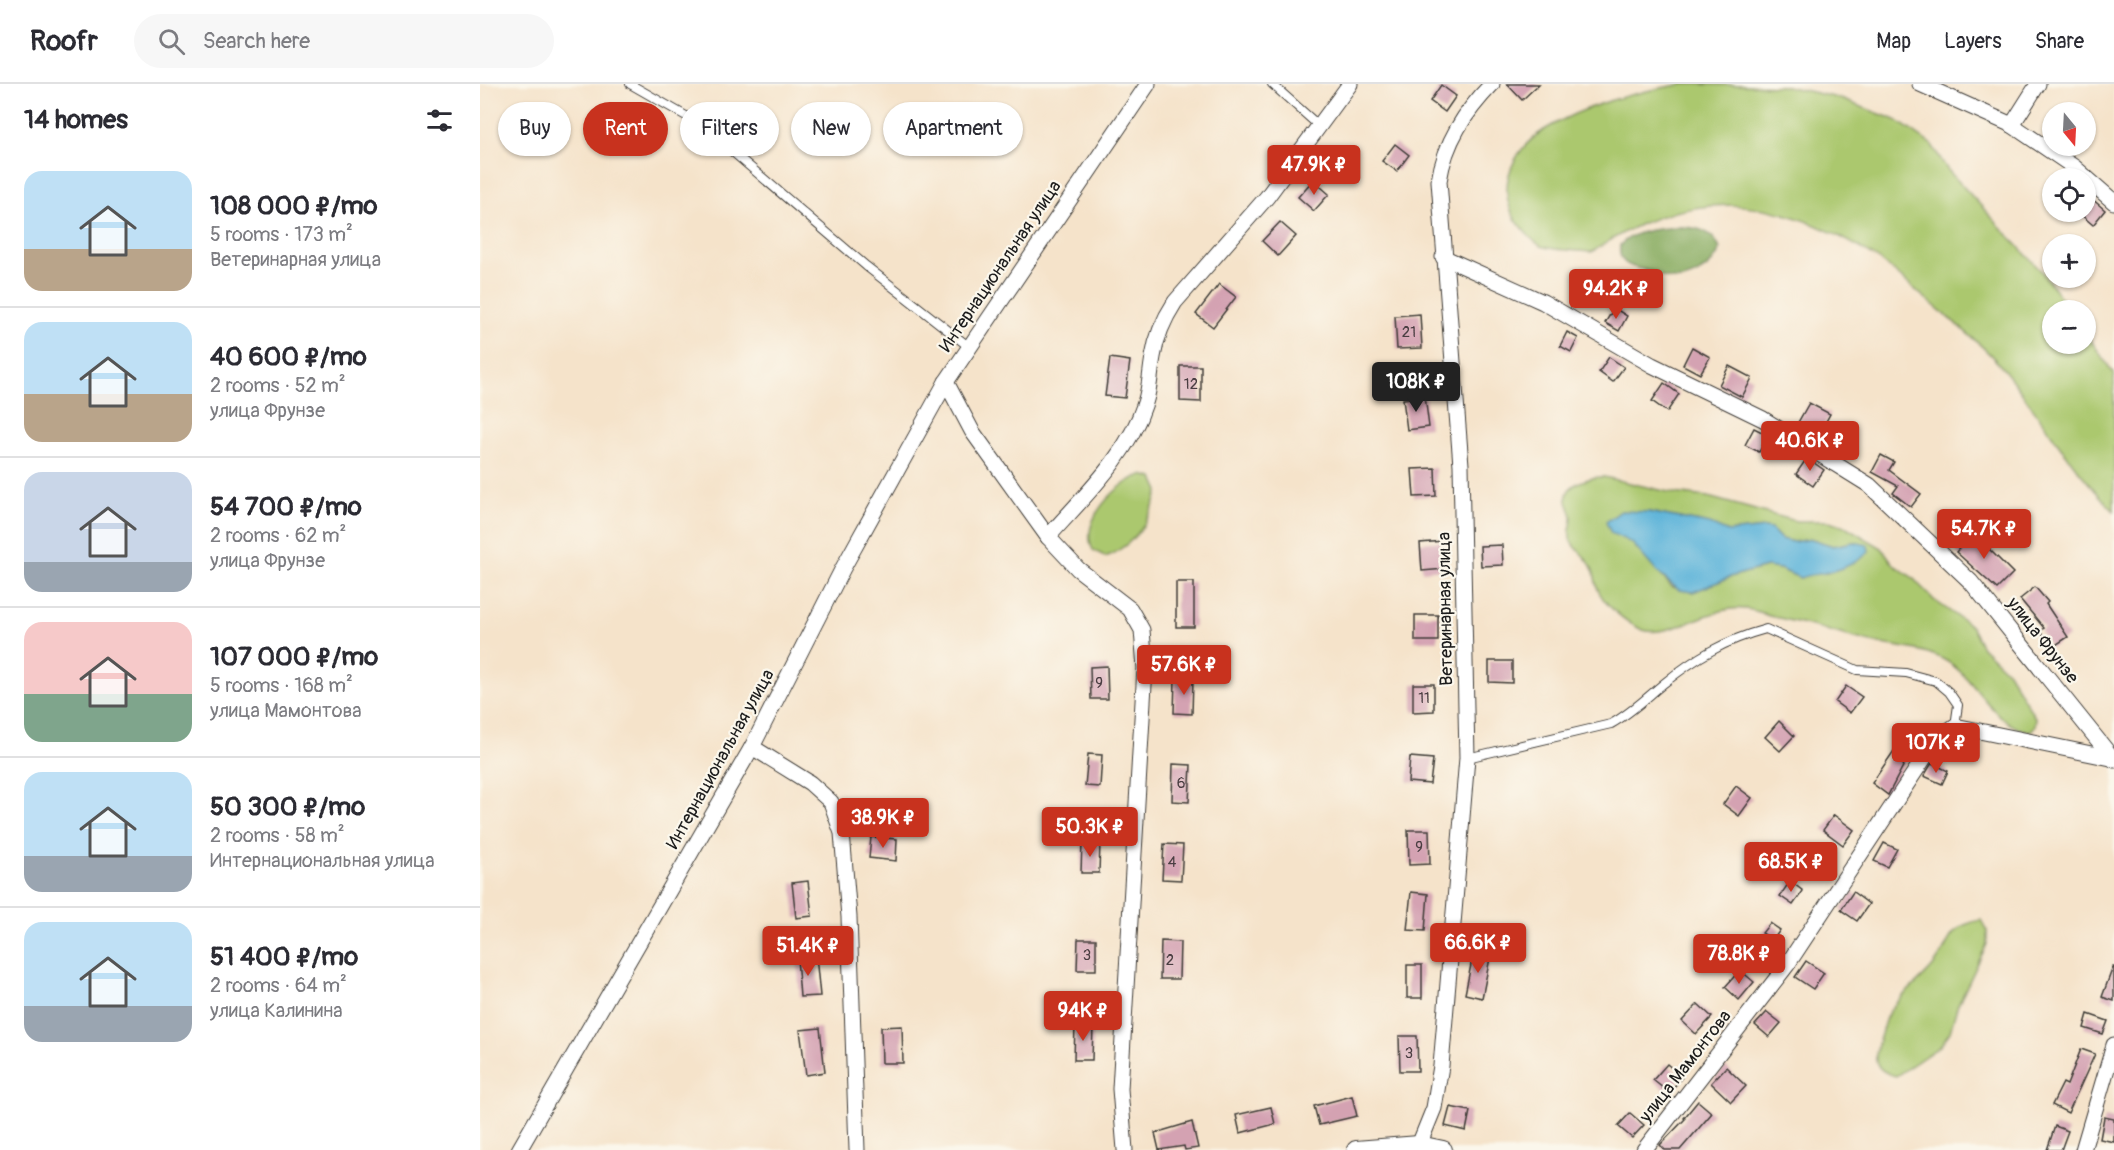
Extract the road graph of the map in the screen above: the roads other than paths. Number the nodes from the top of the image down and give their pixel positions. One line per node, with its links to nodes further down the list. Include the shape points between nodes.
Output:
1 (630, 84): 12 (lane, via 700,124 866,266)
2 (1148, 84): 12 (street, Интернациональная улица)
3 (1272, 84): 9 (lane)
4 (1350, 84): 9 (street)
5 (1492, 84): 11 (street, Ветеринарная улица, via 1472,104 1443,157 1439,181)
6 (1920, 84): 8 (street)
7 (2038, 84): 8 (street)
8 (2012, 125): 10 (street, via 2074,167)
9 (1318, 126): 14 (street, via 1260,206 1174,302 1163,322 1137,423 1113,464)
10 (2114, 202)
11 (1443, 257): 17 (street, Ветеринарная улица, via 1461,465); 18 (street, улица Фрунзе, via 1543,303 1652,365 1763,420 1869,485 1971,582)
12 (968, 346): 13 (street, Интернациональная улица)
13 (946, 382): 14 (street, via 972,431); 16 (street, Интернациональная улица, via 843,568)
14 (1048, 537): 23 (street, via 1078,569 1130,609 1142,630 1145,668 1120,1089)
15 (1955, 726): 17 (lane, via 1958,705 1936,681 1906,673 1857,670 1766,629 1714,647 1611,724); 18 (street); 26 (street, улица Мамонтова, via 1936,740 1787,965)
16 (752, 747): 21 (street, Интернациональная улица); 22 (street, via 810,783 831,802 842,833 849,917)
17 (1467, 758): 20 (street, Ветеринарная улица, via 1441,1066 1434,1108)
18 (2112, 759)
19 (2114, 1045): 27 (street)
20 (1419, 1146): 24 (street); 25 (street)
21 (519, 1150)
22 (857, 1150)
23 (1125, 1150)
24 (1356, 1150)
25 (1443, 1150)
26 (1644, 1150)
27 (2083, 1150)

